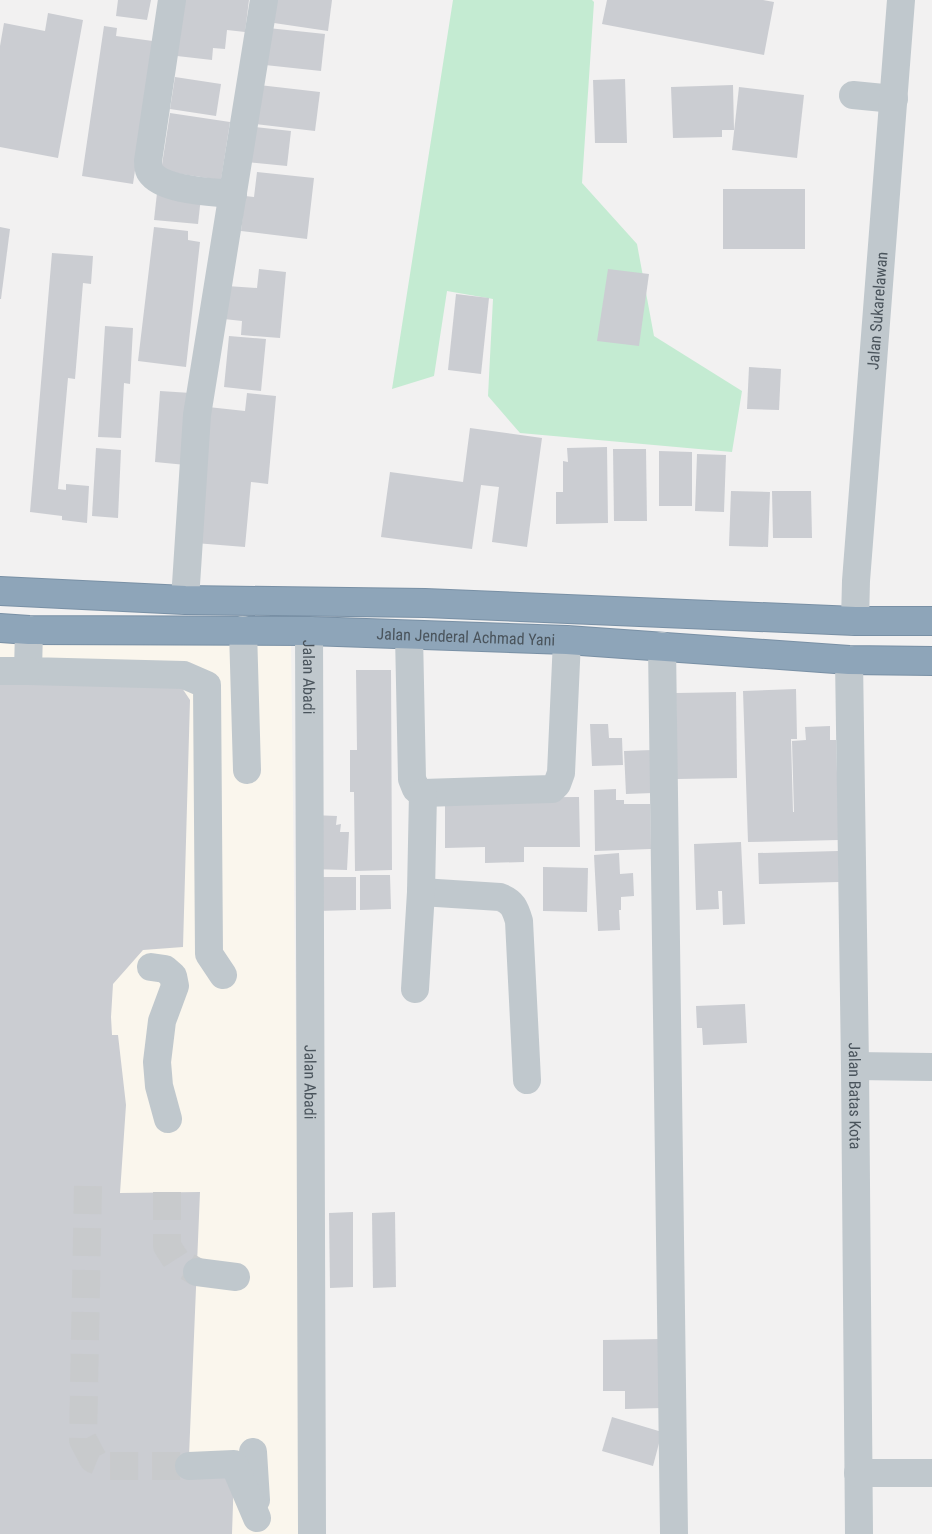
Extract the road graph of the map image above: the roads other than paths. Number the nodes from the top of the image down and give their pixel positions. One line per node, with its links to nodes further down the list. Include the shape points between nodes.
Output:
1 (172, 0): 6 (street, via 148,161 150,172 160,181 181,188)
2 (264, 0): 6 (street)
3 (901, 0): 5 (street, Jalan Sukarelawan)
4 (853, 95): 5 (street)
5 (894, 99): 9 (street, Jalan Sukarelawan)
6 (233, 194): 8 (street, via 197,415)
7 (0, 591): 8 (highway, Jalan Jenderal Achmad Yani)
8 (185, 600): 9 (highway, Jalan Jenderal Achmad Yani, via 425,603)
9 (855, 621): 10 (highway, Jalan Jenderal Achmad Yani)
10 (932, 622)
11 (0, 628): 12 (highway, Jalan Jenderal Achmad Yani)
12 (29, 630): 16 (highway, Jalan Jenderal Achmad Yani); 21 (street)
13 (309, 631): 14 (highway, Jalan Jenderal Achmad Yani); 16 (highway, Jalan Jenderal Achmad Yani); 39 (street, Jalan Abadi)
14 (409, 635): 15 (highway, Jalan Jenderal Achmad Yani); 24 (street, via 412,779 416,789)
15 (567, 640): 17 (highway, Jalan Jenderal Achmad Yani); 24 (street, via 561,773 557,784 552,789)
16 (243, 643): 22 (street); 23 (street)
17 (662, 646): 18 (highway, Jalan Jenderal Achmad Yani); 40 (street)
18 (849, 660): 19 (highway, Jalan Jenderal Achmad Yani); 29 (street, Jalan Batas Kota)
19 (932, 661)
20 (0, 670): 21 (street)
21 (28, 671): 22 (street, via 184,675)
22 (208, 685): 27 (street, via 208,954)
23 (247, 770)
24 (423, 793): 25 (street)
25 (421, 892): 28 (street); 31 (street, via 500,897 516,909 520,921)
26 (151, 967): 32 (street, via 165,970 173,976 175,986 162,1022 157,1062 159,1086)
27 (223, 975)
28 (415, 990)
29 (855, 1066): 30 (street); 36 (street, Jalan Batas Kota)
30 (932, 1066)
31 (527, 1080)
32 (168, 1119)
33 (197, 1272): 34 (street)
34 (236, 1277)
35 (189, 1466): 38 (street, via 243,1458)
36 (858, 1473): 37 (street); 41 (street, Jalan Batas Kota)
37 (932, 1473)
38 (257, 1526)
39 (312, 1534)
40 (674, 1534)
41 (859, 1534)

